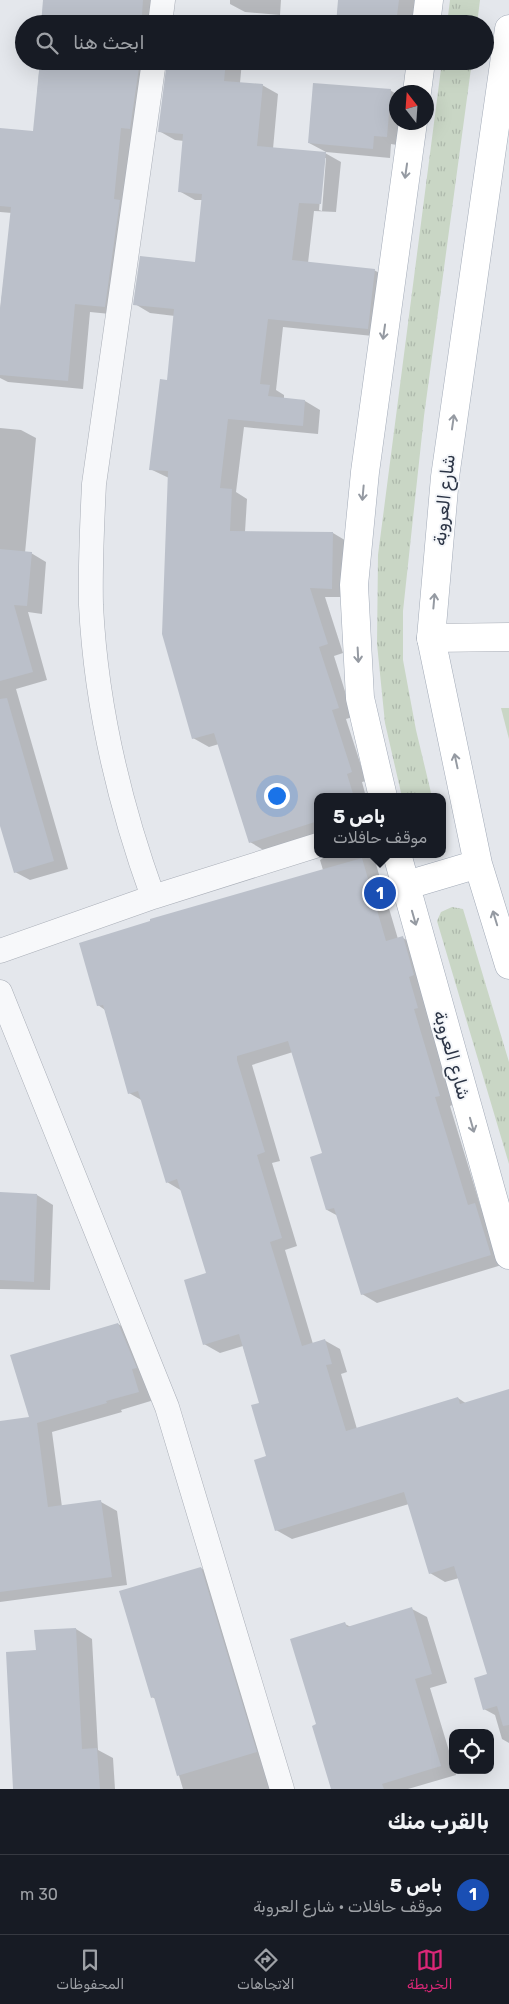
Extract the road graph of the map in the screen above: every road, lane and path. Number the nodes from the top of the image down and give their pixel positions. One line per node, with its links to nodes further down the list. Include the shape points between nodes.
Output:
1 (163, 0): 3 (street)
2 (429, 0): 4 (main road)
3 (161, 15)
4 (427, 15)
5 (509, 30): 11 (main road, شارع العروبة, one-way to 5, via 445,477)
6 (153, 70): 17 (street, via 94,484 91,606 105,726 129,827)
7 (420, 70): 8 (main road)
8 (418, 85)
9 (412, 130): 12 (main road, one-way to 12, via 364,472 354,585 360,698)
10 (509, 637): 11 (main road)
11 (431, 638): 15 (main road, شارع العروبة, one-way to 11)
12 (382, 793)
13 (314, 846): 17 (street)
14 (398, 858): 16 (main road, شارع العروبة)
15 (478, 864): 16 (main road); 19 (main road, شارع العروبة, one-way to 15)
16 (404, 886): 21 (main road, شارع العروبة, one-way to 21)
17 (154, 897): 18 (street)
18 (0, 951)
19 (509, 965)
20 (0, 992): 22 (street, via 167,1407)
21 (509, 1255)
22 (282, 1789)

